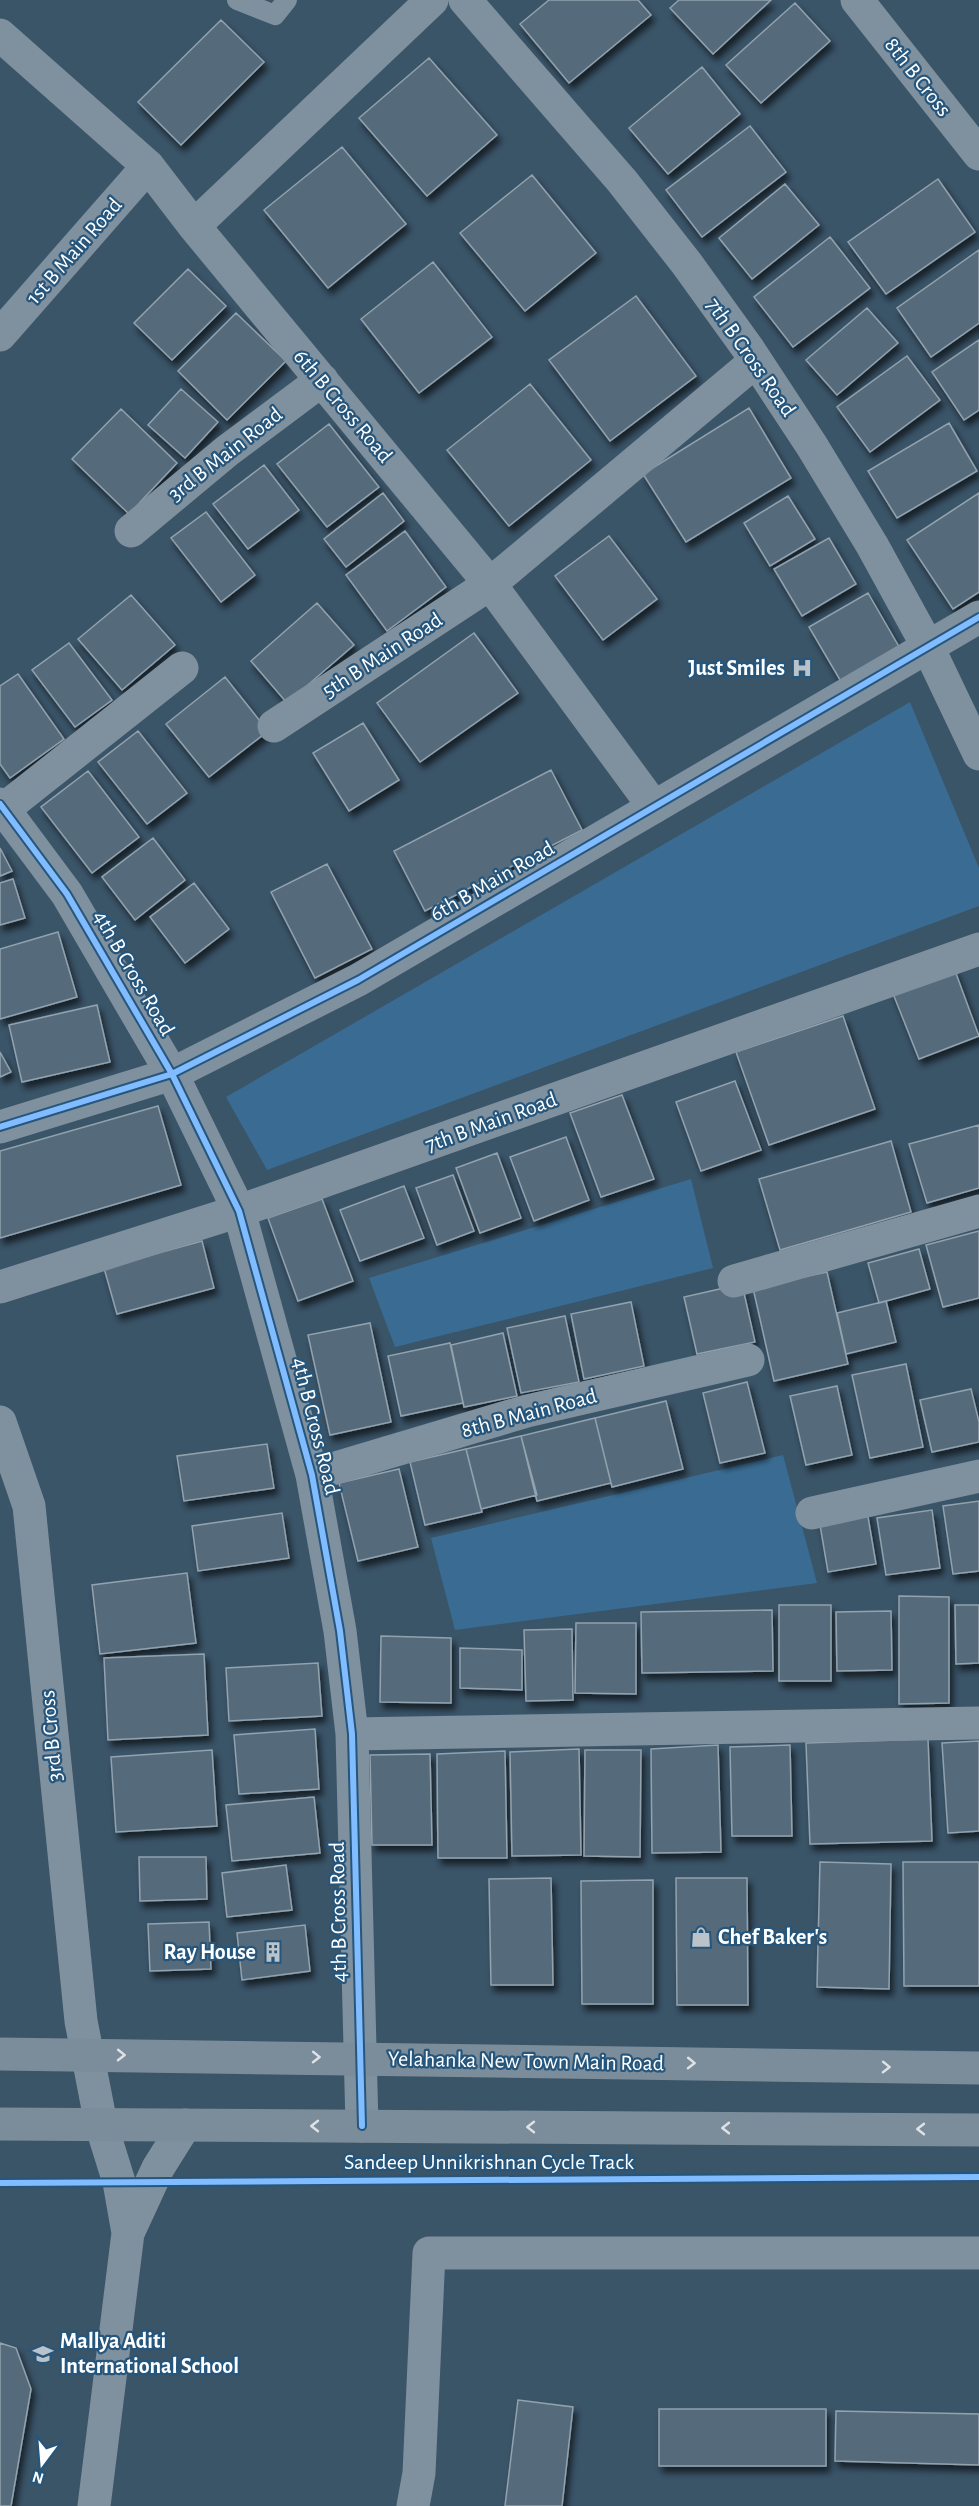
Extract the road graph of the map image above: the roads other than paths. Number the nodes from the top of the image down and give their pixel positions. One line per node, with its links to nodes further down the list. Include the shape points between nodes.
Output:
1 (237, 0): 2 (lane, via 275,15)
2 (287, 0)
3 (432, 0): 9 (street)
4 (465, 0): 11 (street, 7th B Cross Road, via 622,181)
5 (857, 0): 7 (street, 8th B Cross)
6 (0, 34): 8 (street, 6th B Cross Road)
7 (979, 154)
8 (148, 166): 9 (street, 6th B Cross Road); 10 (street, 1st B Main Road)
9 (194, 226): 12 (street, 6th B Cross Road)
10 (0, 335)
11 (756, 361): 14 (street, 5th B Main Road); 16 (street, 7th B Cross Road, via 872,545)
12 (322, 380): 13 (street, 3rd B Main Road); 14 (street, 6th B Cross Road)
13 (130, 531)
14 (490, 584): 18 (street, 5th B Main Road); 21 (street, 6th B Cross Road)
15 (979, 617): 16 (street, 6th B Main Road)
16 (928, 647): 19 (street, 7th B Cross Road); 21 (street, 6th B Main Road)
17 (182, 668): 20 (street)
18 (274, 726)
19 (979, 754)
20 (2, 806): 23 (street, 4th B Cross Road, via 67,894)
21 (654, 807): 23 (street, 6th B Main Road, via 358,980)
22 (979, 949): 25 (street, 7th B Main Road)
23 (172, 1074): 24 (street, 6th B Main Road); 25 (street, 4th B Cross Road)
24 (0, 1127)
25 (239, 1211): 28 (street, 7th B Main Road); 31 (street, 4th B Cross Road)
26 (979, 1211): 27 (street)
27 (734, 1281)
28 (0, 1287)
29 (748, 1360): 31 (street, 8th B Main Road, via 527,1411)
30 (0, 1422): 37 (street, 3rd B Cross, via 29,1506 81,2021)
31 (312, 1475): 35 (street, 4th B Cross Road, via 340,1631)
32 (979, 1476): 33 (street)
33 (812, 1513)
34 (979, 1723): 35 (street)
35 (352, 1734): 38 (street, 4th B Cross Road)
36 (0, 2054): 37 (main road, Yelahanka New Town Main Road)
37 (89, 2054): 38 (main road, Yelahanka New Town Main Road, one-way to 38); 41 (street, 3rd B Cross)
38 (359, 2058): 39 (main road, Yelahanka New Town Main Road, one-way to 39); 43 (street, 4th B Cross Road)
39 (979, 2068)
40 (0, 2124): 41 (main road)
41 (100, 2124): 42 (main road); 45 (street, 3rd B Cross, via 119,2182)
42 (185, 2125): 43 (main road, one-way to 42); 45 (street, via 158,2168)
43 (362, 2126): 44 (main road, one-way to 43)
44 (979, 2130)
45 (128, 2233): 47 (street)
46 (979, 2253): 48 (street, via 429,2253 419,2473)
47 (94, 2506)
48 (413, 2506)

